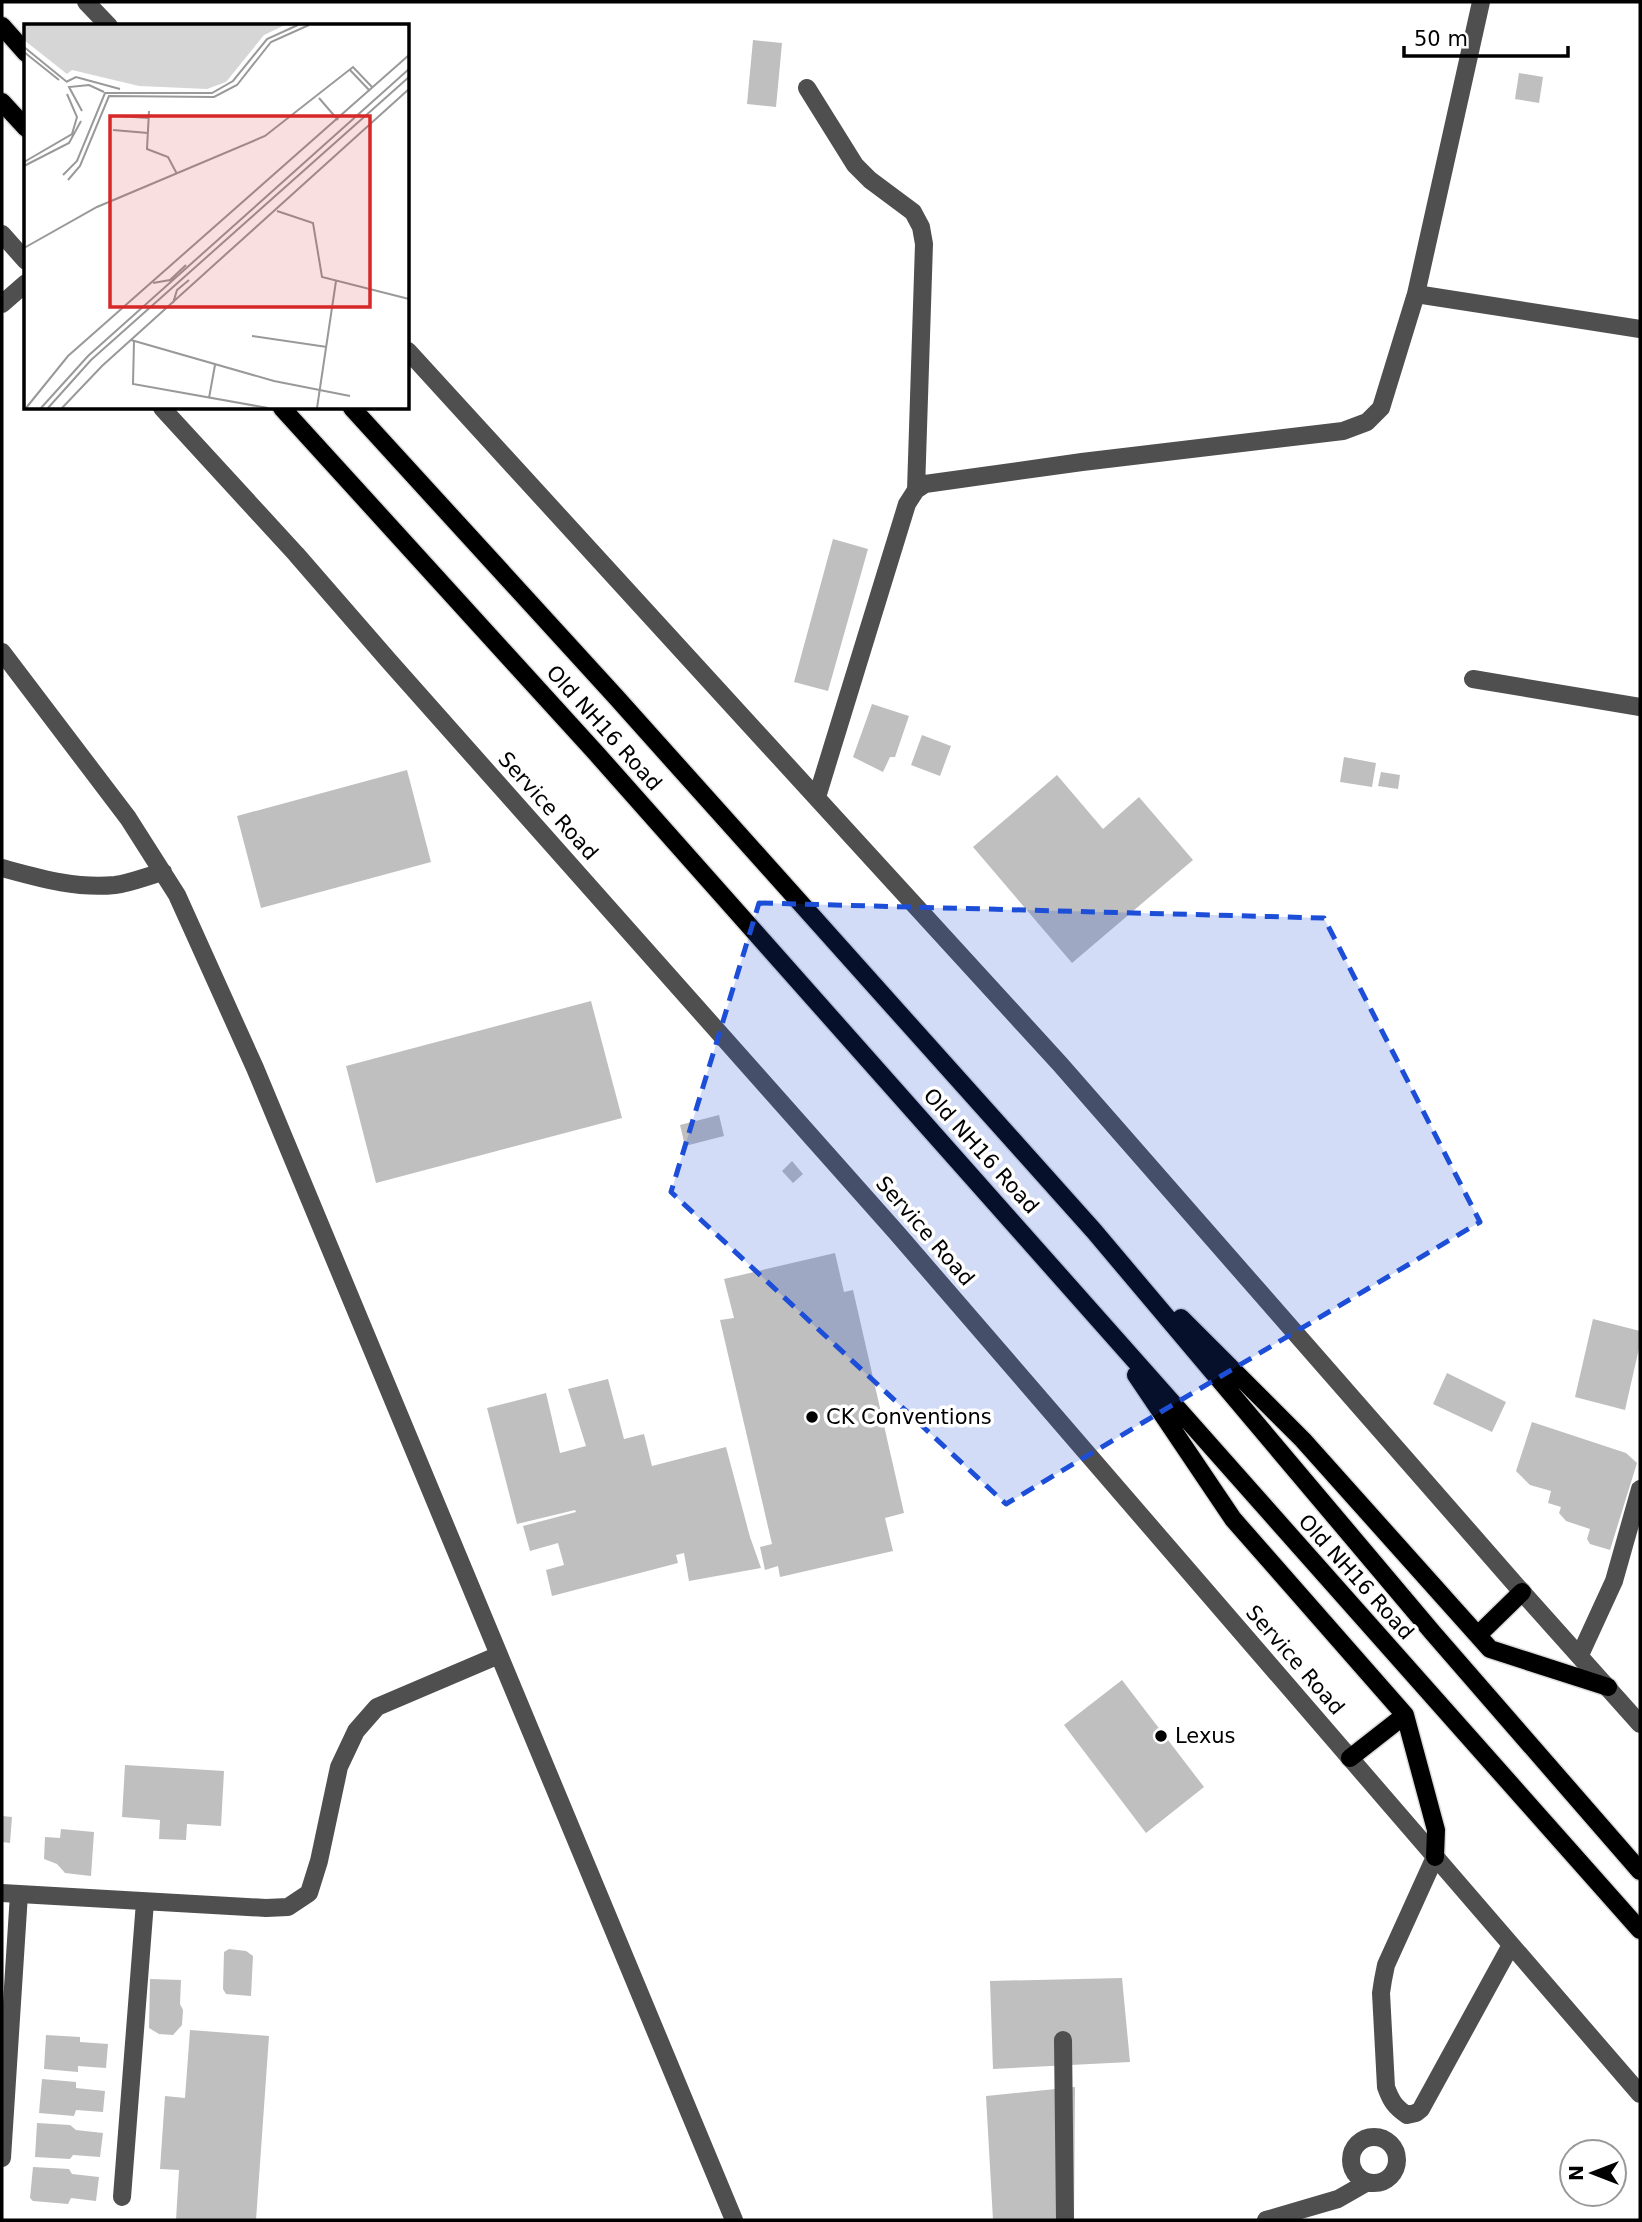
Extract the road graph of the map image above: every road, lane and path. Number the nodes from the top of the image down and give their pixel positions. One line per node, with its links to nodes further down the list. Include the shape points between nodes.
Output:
1 (86, 2): 3 (street)
2 (1481, 2): 12 (street)
3 (106, 24)
4 (2, 26): 5 (main road)
5 (24, 50)
6 (807, 88): 19 (street, via 855,165 913,212 921,227)
7 (2, 102): 8 (main road)
8 (24, 126)
9 (2, 234): 10 (street)
10 (24, 259)
11 (24, 285): 13 (street)
12 (1416, 294): 14 (street); 19 (street, via 1381,408 1367,422 1343,431 1069,464 925,484)
13 (2, 304)
14 (1640, 329)
15 (410, 353): 23 (street)
16 (164, 410): 36 (street, Service Road, via 887,1221)
17 (284, 410): 27 (main road, Old NH16 Road)
18 (354, 410): 26 (main road, Old NH16 Road)
19 (916, 490): 23 (street, via 907,503)
20 (2, 652): 25 (street, via 128,818)
21 (1473, 679): 22 (street)
22 (1640, 707)
23 (817, 797): 29 (street, via 1060,1063)
24 (2, 868): 25 (street, via 81,886 117,885)
25 (163, 872): 31 (street, via 255,1068)
26 (1094, 1231): 30 (main road, via 1303,1440); 38 (main road, Old NH16 Road)
27 (1094, 1312): 34 (main road, via 1233,1519); 41 (main road, Old NH16 Road)
28 (1640, 1489): 32 (street, via 1614,1581)
29 (1522, 1592): 30 (main road); 32 (street)
30 (1478, 1635): 33 (main road, via 1490,1649)
31 (499, 1655): 40 (street, via 377,1707 356,1731 339,1768 309,1893 288,1907); 50 (street)
32 (1580, 1655): 33 (street)
33 (1608, 1687): 35 (street)
34 (1405, 1715): 36 (main road); 37 (main road, via 1436,1830)
35 (1640, 1724)
36 (1350, 1758): 37 (street, Service Road)
37 (1435, 1857): 42 (street, Service Road); 45 (street, via 1386,1965 1381,1993 1386,2087 1391,2101)
38 (1640, 1871)
39 (11, 1894): 40 (street); 47 (street)
40 (145, 1902): 49 (street)
41 (1640, 1930)
42 (1511, 1945): 44 (street, Service Road); 45 (street, via 1421,2109)
43 (1063, 2040): 51 (street)
44 (1640, 2094)
45 (1407, 2115): 46 (street)
46 (1391, 2142): 48 (street, via 1397,2164 1392,2175 1385,2182); 48 (street, via 1369,2138 1353,2148 1353,2170)
47 (2, 2158)
48 (1366, 2183): 52 (street, via 1338,2199)
49 (122, 2197)
50 (734, 2220)
51 (1065, 2220)
52 (1266, 2220)

